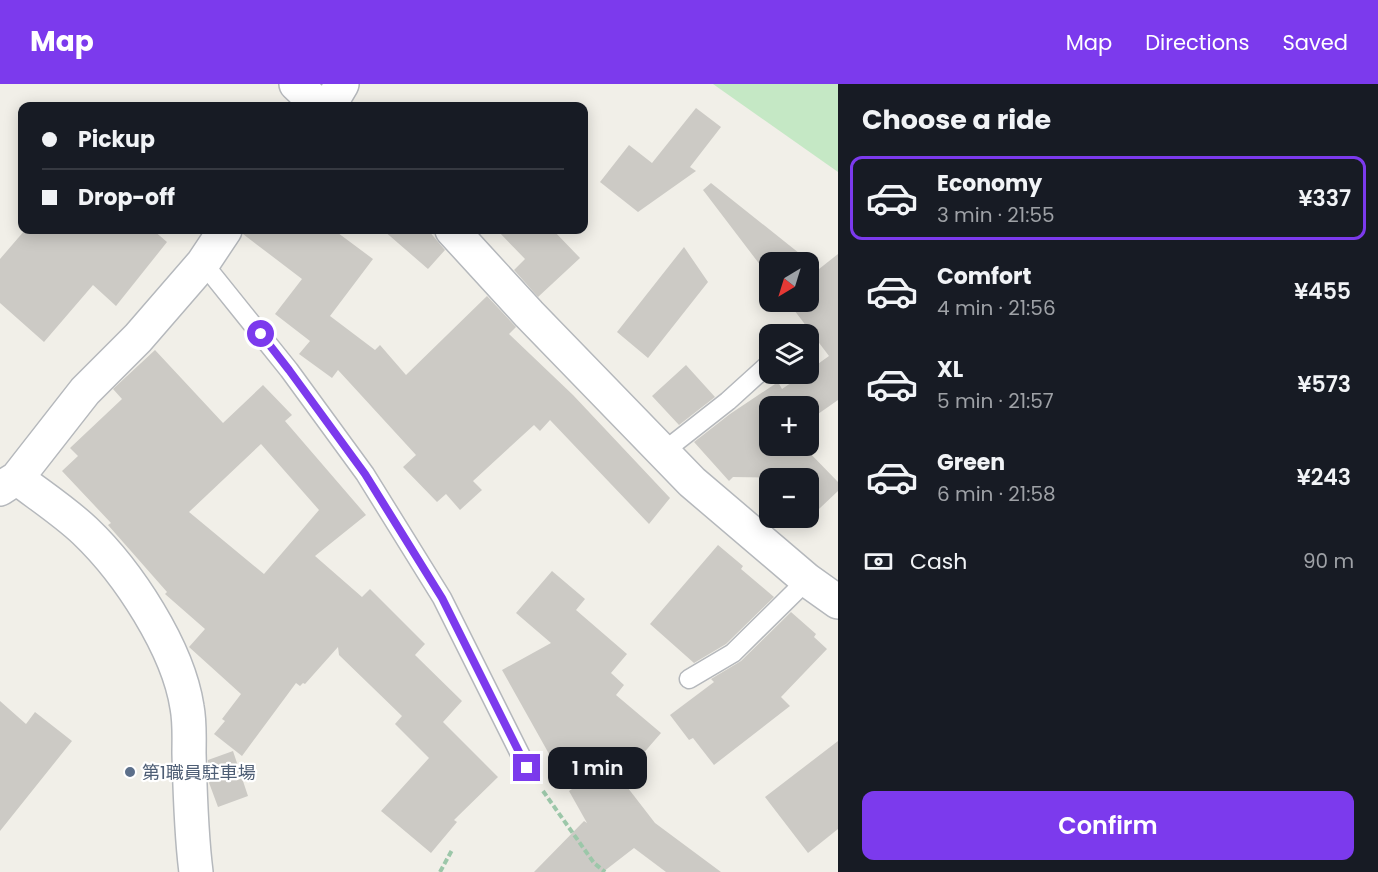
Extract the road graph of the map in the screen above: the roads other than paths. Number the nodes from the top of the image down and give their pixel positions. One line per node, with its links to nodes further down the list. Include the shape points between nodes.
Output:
1 (342, 84): 2 (street)
2 (313, 101)
3 (222, 234): 5 (street)
4 (456, 234): 7 (street)
5 (203, 263): 8 (street, via 138,338 85,391); 12 (lane, via 289,370 365,474 442,598)
6 (759, 373): 7 (lane)
7 (663, 452): 9 (street, via 692,482)
8 (8, 483): 13 (street, via 84,530 110,557 171,655 187,707)
9 (807, 580): 10 (street); 11 (lane, via 733,653)
10 (838, 602)
11 (689, 679)
12 (527, 768)
13 (196, 872)

